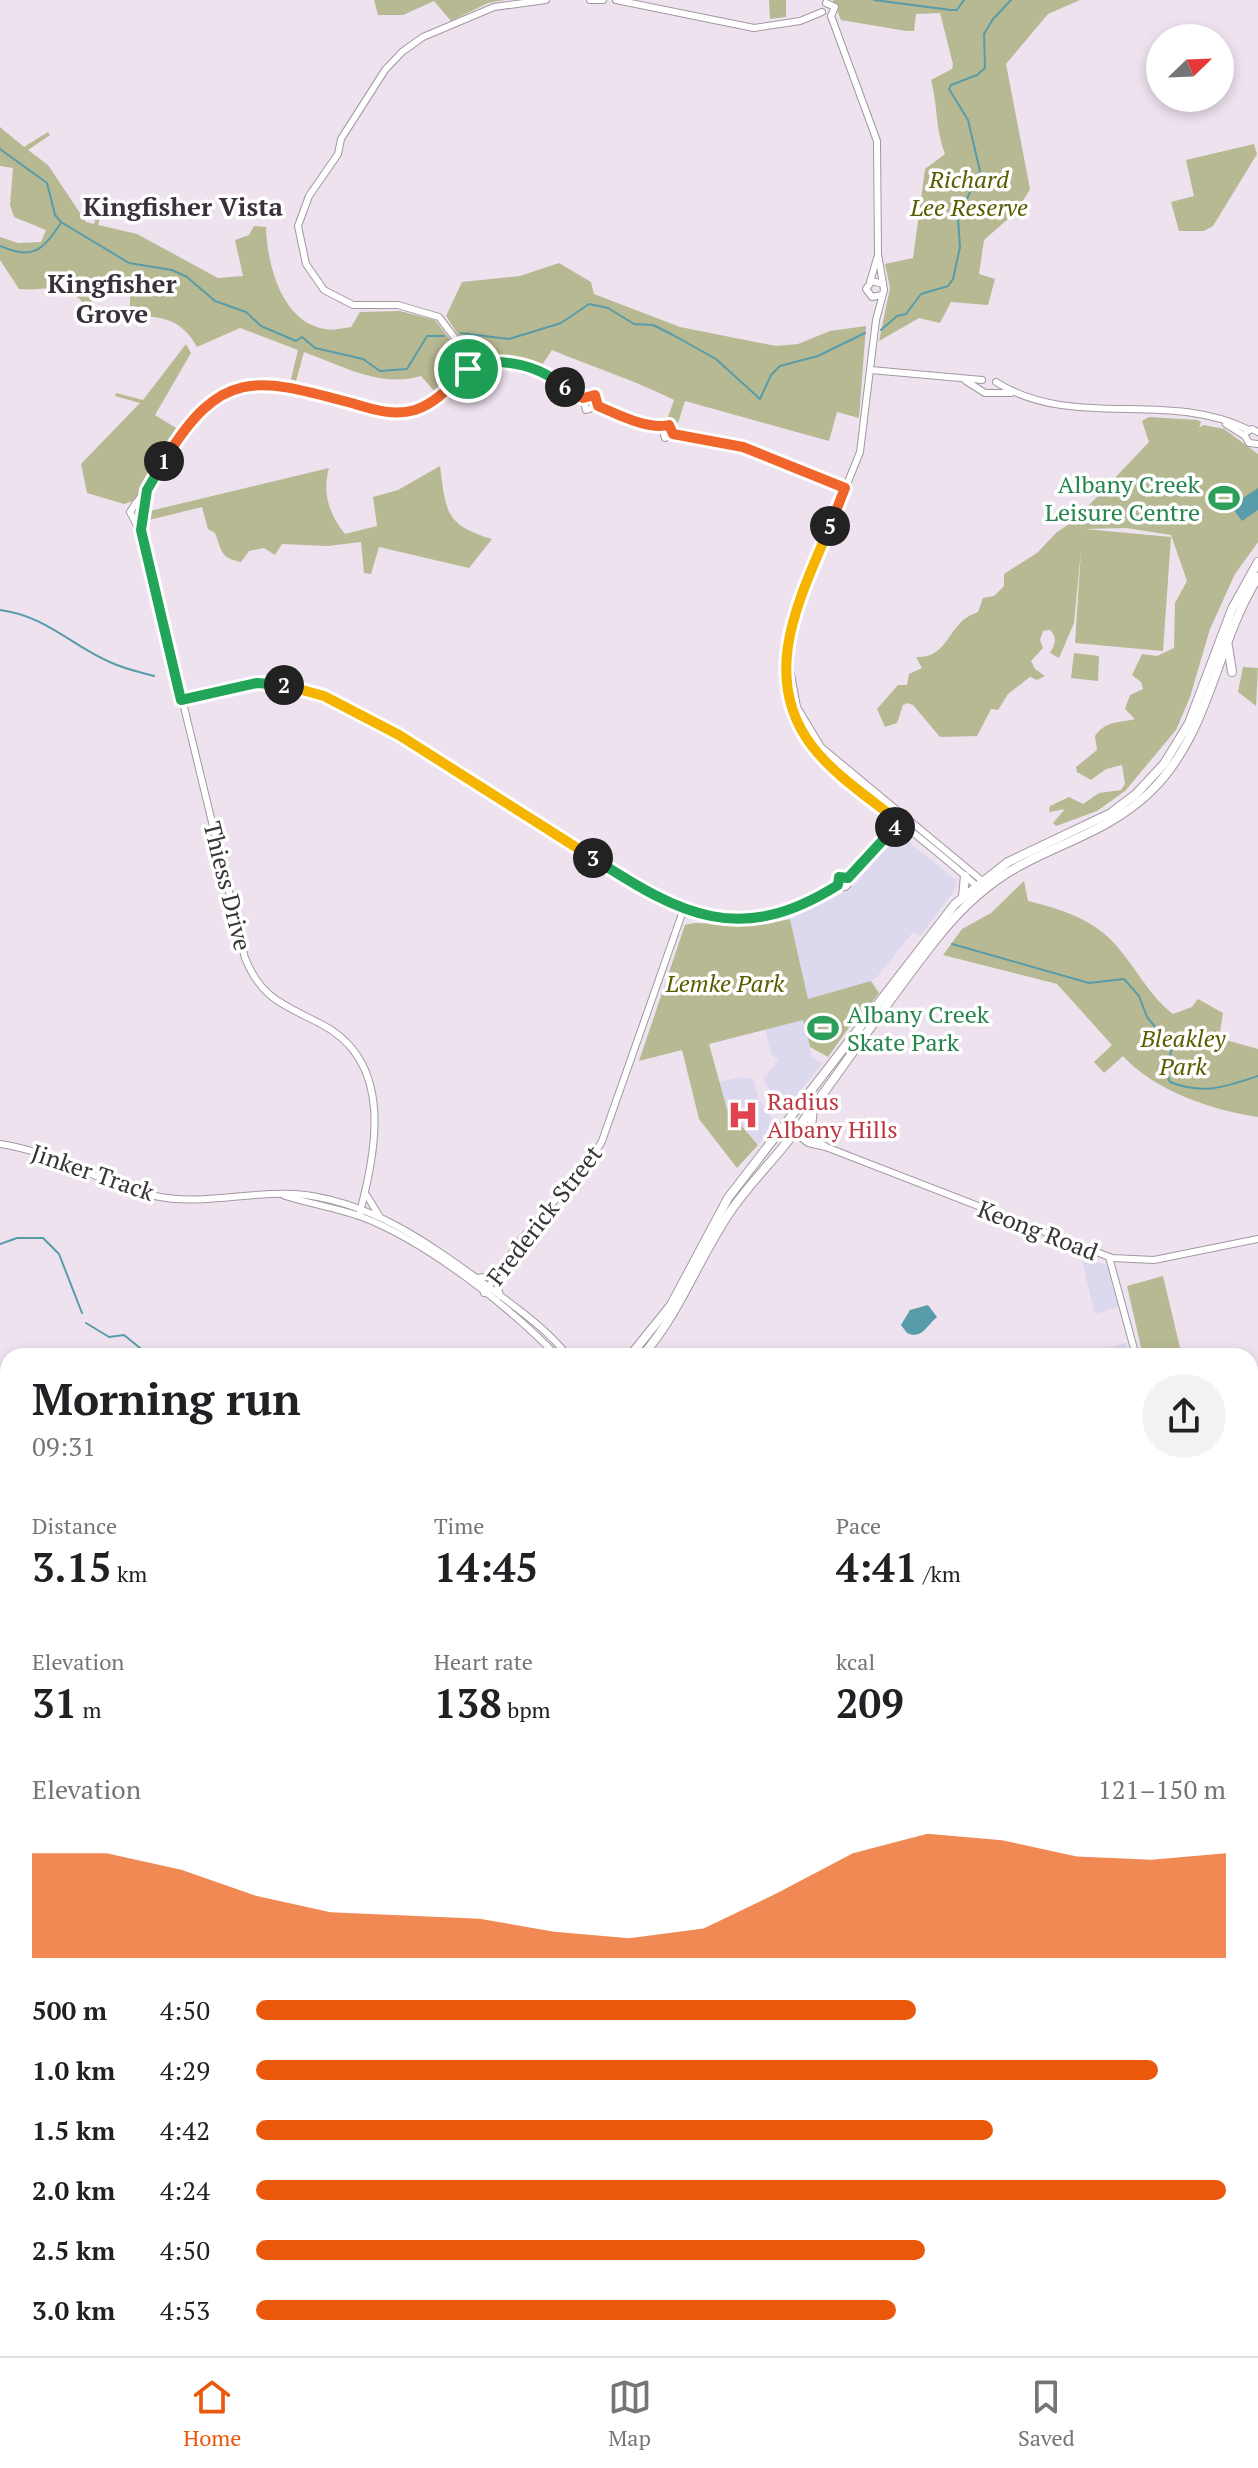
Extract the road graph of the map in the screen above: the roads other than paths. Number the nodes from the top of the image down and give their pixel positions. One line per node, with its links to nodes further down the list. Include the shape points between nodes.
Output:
1 (546, 0): 14 (street, via 494,7 423,37 402,52 341,139 298,226 306,264 324,290 353,305 398,305 439,317)
2 (590, 0): 3 (street)
3 (603, 0)
4 (616, 0): 6 (street, via 754,28)
5 (826, 1): 6 (street); 7 (street, via 835,7)
6 (822, 12): 7 (street)
7 (831, 16): 8 (street, via 877,141)
8 (878, 254): 9 (street); 10 (street)
9 (870, 282): 10 (street); 12 (street, via 866,289)
10 (883, 284): 11 (street)
11 (882, 295): 12 (street); 13 (street)
12 (872, 297): 13 (street)
13 (876, 320): 17 (street)
14 (470, 358): 15 (street, via 479,358); 16 (street)
15 (483, 365): 16 (street, via 477,373); 24 (street, via 528,366)
16 (468, 369): 30 (street, via 425,406 394,413 281,385 234,389 191,419)
17 (871, 370): 18 (street); 29 (street, via 861,444)
18 (964, 380): 19 (street); 21 (street)
19 (982, 380): 20 (street, via 990,377); 21 (street)
20 (996, 382): 22 (street); 23 (street)
21 (981, 389): 22 (street)
22 (993, 392): 23 (street)
23 (1014, 394): 27 (street, via 1053,405 1207,414)
24 (583, 398): 25 (street, via 595,395); 25 (street, via 586,410)
25 (598, 406): 29 (street, via 662,428 669,425 673,434 743,447)
26 (1258, 432): 27 (street)
27 (1247, 433): 28 (street, via 1247,441)
28 (1257, 442)
29 (845, 488): 36 (street)
30 (139, 504): 31 (street, via 130,509); 32 (street)
31 (133, 517): 32 (street); 33 (street)
32 (142, 517): 33 (street)
33 (142, 534): 39 (street, Thiess Drive)
34 (1258, 562): 44 (highway, via 1232,609 1184,733 1155,774 1111,813 1022,855)
35 (1258, 577): 37 (highway)
36 (803, 593): 40 (street, via 791,622 786,656 797,720 832,767); 41 (street, via 790,669 804,723 821,747)
37 (1227, 645): 38 (highway); 44 (highway, via 1198,725 1159,784 1113,822)
38 (1232, 672)
39 (181, 700): 46 (street, via 257,683 294,686 324,696 399,735 649,895); 53 (street, Thiess Drive, via 248,965 277,1002 344,1040 369,1077 376,1115)
40 (889, 813): 41 (street); 42 (street)
41 (900, 818): 42 (street); 43 (street); 44 (street)
42 (883, 836): 46 (street, via 846,887 838,885 798,907 723,919)
43 (965, 876): 44 (street); 45 (highway)
44 (982, 886): 45 (highway); 47 (highway, via 936,939)
45 (963, 896): 48 (highway)
46 (683, 911): 61 (street, Frederick Street, via 602,1141)
47 (813, 1108): 49 (highway); 50 (highway)
48 (787, 1122): 49 (street, Keong Road); 68 (highway, via 728,1198 671,1305)
49 (796, 1130): 50 (street, Keong Road); 52 (street, Keong Road, via 815,1146); 69 (highway, via 734,1205 678,1307)
50 (810, 1136): 52 (street, Keong Road)
51 (0, 1144): 54 (street, Jinker Track, via 35,1149 158,1197)
52 (826, 1147): 59 (street, Keong Road)
53 (366, 1192): 55 (street); 56 (street, Thiess Drive); 57 (street)
54 (281, 1195): 55 (street, Jinker Track); 56 (street, Jinker Track)
55 (345, 1205): 56 (street, Jinker Track)
56 (362, 1213): 57 (street, Jinker Track); 64 (street, Jinker Track)
57 (380, 1217): 63 (street, Jinker Track, via 416,1235)
58 (1258, 1239): 60 (street, Keong Road, via 1180,1257)
59 (1109, 1257): 60 (street, Keong Road); 62 (street)
60 (1121, 1259): 62 (street)
61 (495, 1276): 63 (street); 64 (street, Frederick Street); 65 (street)
62 (1116, 1276): 70 (street)
63 (476, 1278): 64 (street, Jinker Track)
64 (486, 1290): 65 (street, Jinker Track); 66 (street, Jinker Track)
65 (500, 1296): 67 (street, Jinker Track)
66 (549, 1348)
67 (560, 1348)
68 (636, 1348)
69 (648, 1348)
70 (1134, 1348)

